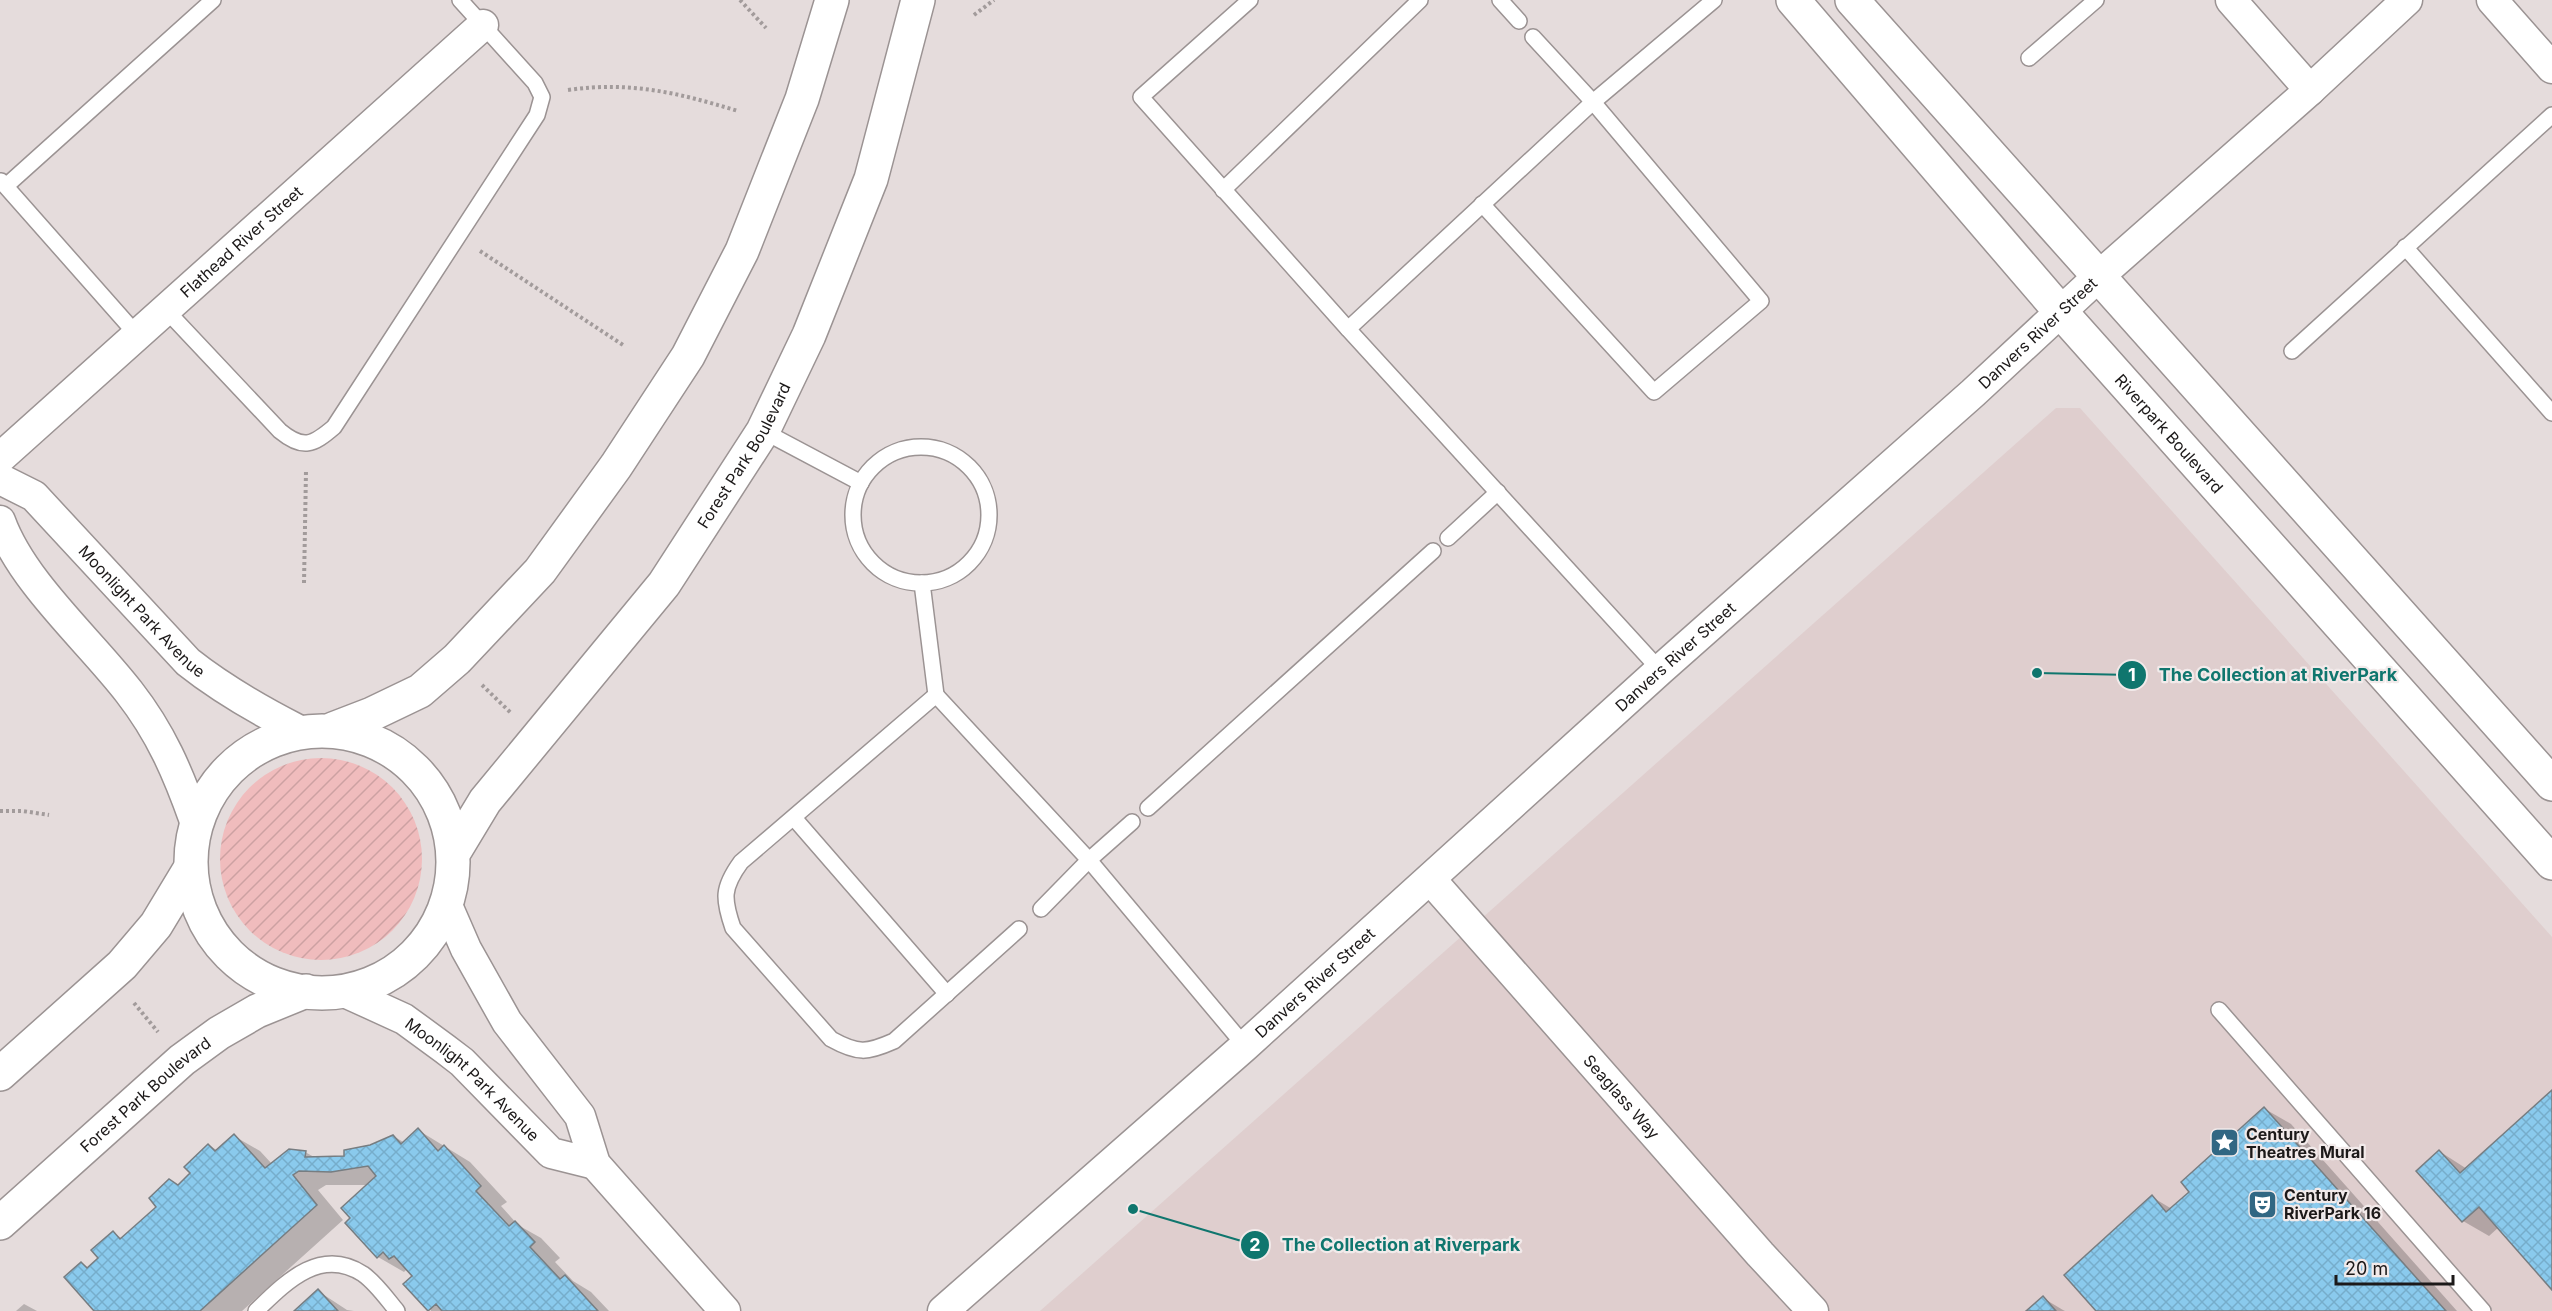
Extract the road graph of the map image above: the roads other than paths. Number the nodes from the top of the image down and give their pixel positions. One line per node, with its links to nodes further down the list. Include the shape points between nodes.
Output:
1 (213, 0): 23 (lane)
2 (460, 0): 16 (lane)
3 (832, 0): 46 (street, via 802,99 742,251 688,356 616,466 540,571 457,659 420,691)
4 (918, 0): 34 (street, Forest Park Boulevard, via 871,179 809,335)
5 (1250, 0): 24 (lane, via 1141,97)
6 (1420, 0): 24 (lane)
7 (1500, 0): 15 (lane)
8 (1714, 0): 21 (lane)
9 (1793, 0): 29 (street, Riverpark Boulevard)
10 (1852, 0): 27 (street)
11 (2096, 0): 18 (lane)
12 (2230, 0): 20 (street)
13 (2407, 0): 20 (street, Danvers River Street)
14 (2492, 0): 19 (street)
15 (1519, 21)
16 (483, 25): 28 (street, Flathead River Street); 28 (lane, via 535,83 542,97 537,115 334,427 307,444 292,441)
17 (1533, 37): 21 (lane)
18 (2029, 58)
19 (2552, 69)
20 (2310, 90): 27 (street, Danvers River Street)
21 (1593, 102): 25 (lane); 25 (lane, via 1761,300 1654,392)
22 (2552, 115): 26 (lane)
23 (3, 183): 31 (lane)
24 (1223, 190): 30 (lane)
25 (1482, 204): 30 (lane)
26 (2405, 247): 32 (lane); 33 (lane)
27 (2099, 276): 29 (street, Danvers River Street); 47 (street)
28 (166, 310): 31 (street, Flathead River Street)
29 (2060, 311): 43 (street, Danvers River Street); 54 (street, Riverpark Boulevard)
30 (1348, 329): 38 (lane)
31 (138, 336): 35 (street, Flathead River Street)
32 (2292, 351)
33 (2552, 413)
34 (763, 431): 37 (lane); 52 (street, Forest Park Boulevard, via 664,584 485,801)
35 (0, 458)
36 (0, 479): 45 (street, Moonlight Park Avenue, via 34,496 188,662 246,704)
37 (861, 483): 42 (lane, via 854,518 864,551 879,569 899,580); 42 (lane, via 874,466 892,454 913,447 935,448 955,456 972,470 984,489 989,510 987,532 978,552 963,569 944,580)
38 (1498, 492): 40 (lane); 43 (lane)
39 (0, 521): 50 (street, via 28,573 158,731)
40 (1448, 538)
41 (1433, 551): 48 (lane)
42 (922, 584): 44 (lane)
43 (1660, 670): 56 (street, Danvers River Street)
44 (936, 695): 49 (lane); 53 (lane)
45 (296, 729): 46 (street); 50 (street, via 259,741 232,762 211,788)
46 (333, 729): 52 (street, via 371,745 405,766 436,802)
47 (2552, 784)
48 (1148, 808)
49 (794, 818): 62 (lane); 62 (lane, via 741,862 728,880 725,905 733,928 831,1038 848,1048 871,1051 894,1041)
50 (195, 821): 55 (street)
51 (1132, 822): 53 (lane)
52 (456, 849): 58 (street)
53 (1089, 860): 57 (lane); 64 (lane)
54 (2552, 863)
55 (188, 872): 60 (street, via 203,916 222,946 257,975); 65 (street, via 156,925 122,965)
56 (1430, 879): 64 (street, Danvers River Street); 72 (street, Seaglass Way)
57 (1041, 909)
58 (449, 910): 61 (street, via 427,946 391,975); 66 (street, via 507,1022 580,1116)
59 (1019, 929): 62 (lane)
60 (306, 991): 61 (street); 67 (street, Forest Park Boulevard, via 257,1011 182,1060)
61 (347, 993): 66 (street, Moonlight Park Avenue, via 404,1019 462,1062 551,1153)
62 (947, 994)
63 (2219, 1010): 73 (lane)
64 (1245, 1046): 71 (street, Danvers River Street)
65 (0, 1074)
66 (595, 1164): 70 (street)
67 (0, 1223)
68 (256, 1311): 69 (lane, via 290,1279 314,1266 342,1264 364,1275)
69 (397, 1311)
70 (725, 1311)
71 (943, 1311)
72 (1814, 1311)
73 (2484, 1311)

